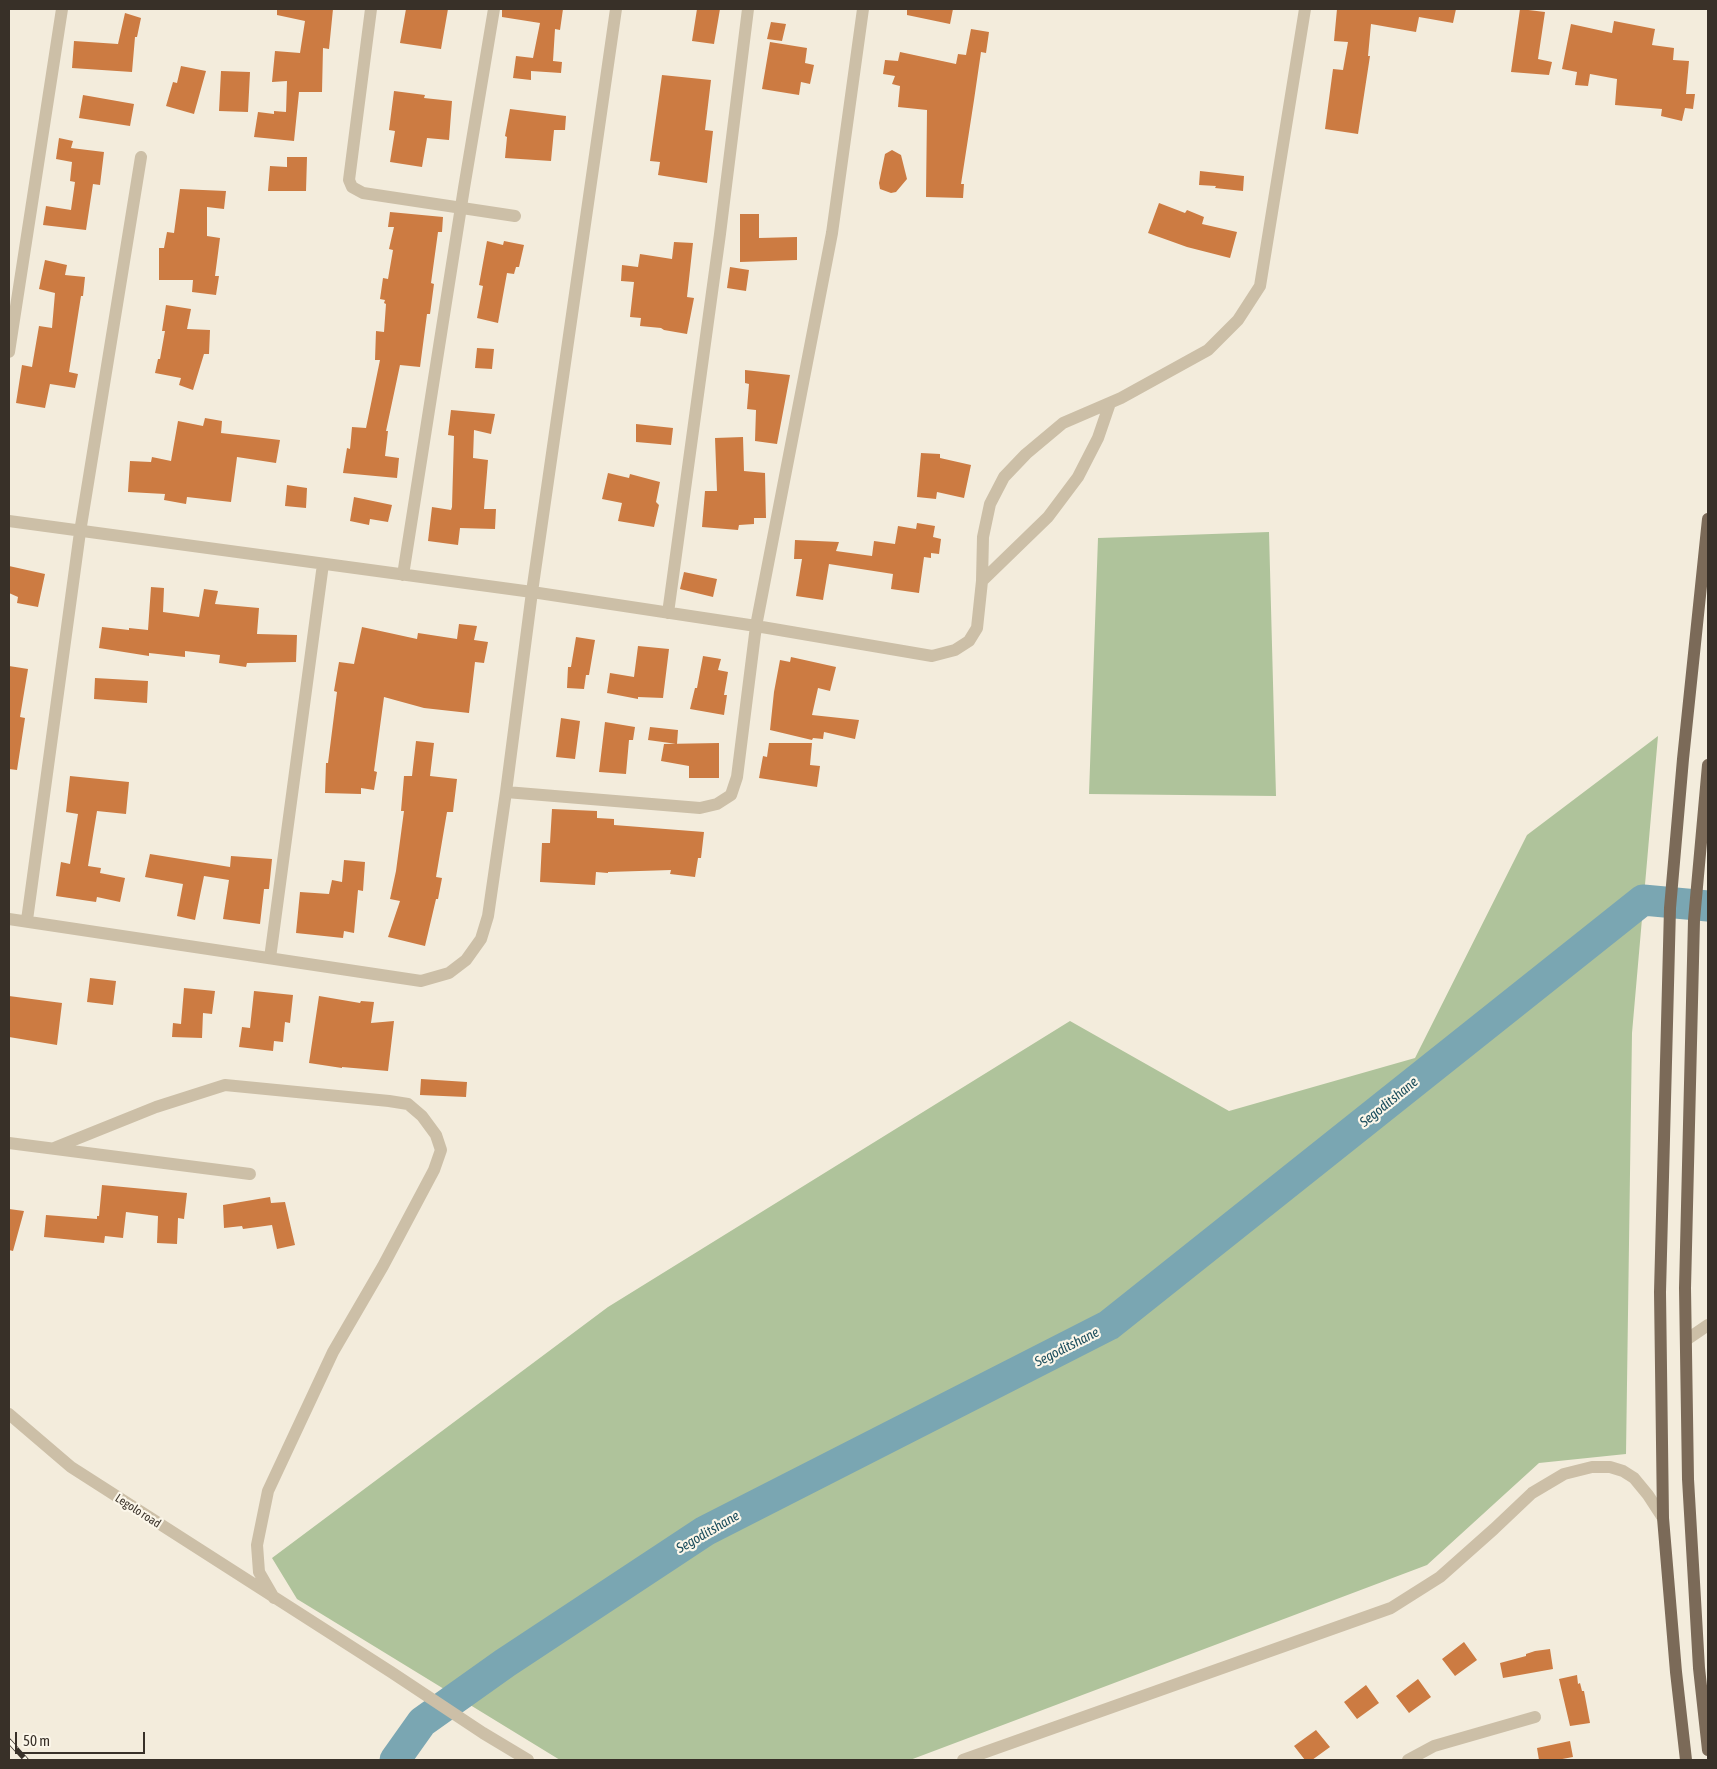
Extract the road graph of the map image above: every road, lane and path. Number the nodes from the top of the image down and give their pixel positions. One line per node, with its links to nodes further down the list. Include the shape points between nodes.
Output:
1 (62, 9): 11 (street)
2 (371, 9): 9 (street, via 349,180 352,187 363,192)
3 (494, 9): 9 (street)
4 (616, 9): 19 (street)
5 (748, 9): 20 (street)
6 (863, 9): 21 (street, via 832,233)
7 (1305, 9): 12 (street, via 1260,286 1238,320 1208,350)
8 (142, 157): 15 (street)
9 (461, 208): 10 (street); 17 (street)
10 (515, 216)
11 (9, 352)
12 (1110, 403): 18 (street, via 1098,438 1078,477 1048,516); 18 (street, via 1063,423 1026,454 1004,478 990,504 983,538)
13 (1708, 519): 33 (main road, via 1670,908 1660,1292)
14 (9, 521): 15 (street)
15 (80, 532): 16 (street); 25 (street)
16 (323, 564): 17 (street); 26 (street)
17 (403, 575): 19 (street)
18 (982, 581): 21 (street, via 977,628 969,641 955,650 932,656)
19 (532, 592): 20 (street); 23 (street)
20 (668, 613): 21 (street)
21 (756, 626): 23 (street, via 737,777 731,795 717,804 700,808)
22 (1708, 764): 31 (main road, via 1694,920)
23 (506, 792): 26 (street, via 488,916 481,939 466,960 449,973 421,981)
24 (9, 919): 25 (street)
25 (27, 920): 26 (street)
26 (270, 958)
27 (9, 1143): 28 (street)
28 (54, 1148): 29 (street); 34 (street, via 156,1107 225,1085 408,1104 436,1135 441,1150 434,1170 333,1352 268,1491 257,1545 259,1572)
29 (250, 1174)
30 (1708, 1324): 31 (street)
31 (1686, 1340): 36 (main road, via 1688,1479 1699,1668)
32 (9, 1414): 34 (street, Legolo road, via 71,1467)
33 (1663, 1518): 38 (street, via 1634,1478 1623,1471 1592,1467 1564,1474 1532,1493 1440,1576 1391,1608); 40 (main road)
34 (274, 1598): 37 (street, Legolo road)
35 (1535, 1717): 39 (street, via 1434,1746)
36 (1708, 1750)
37 (528, 1760)
38 (963, 1760)
39 (1408, 1760)
40 (1686, 1760)

